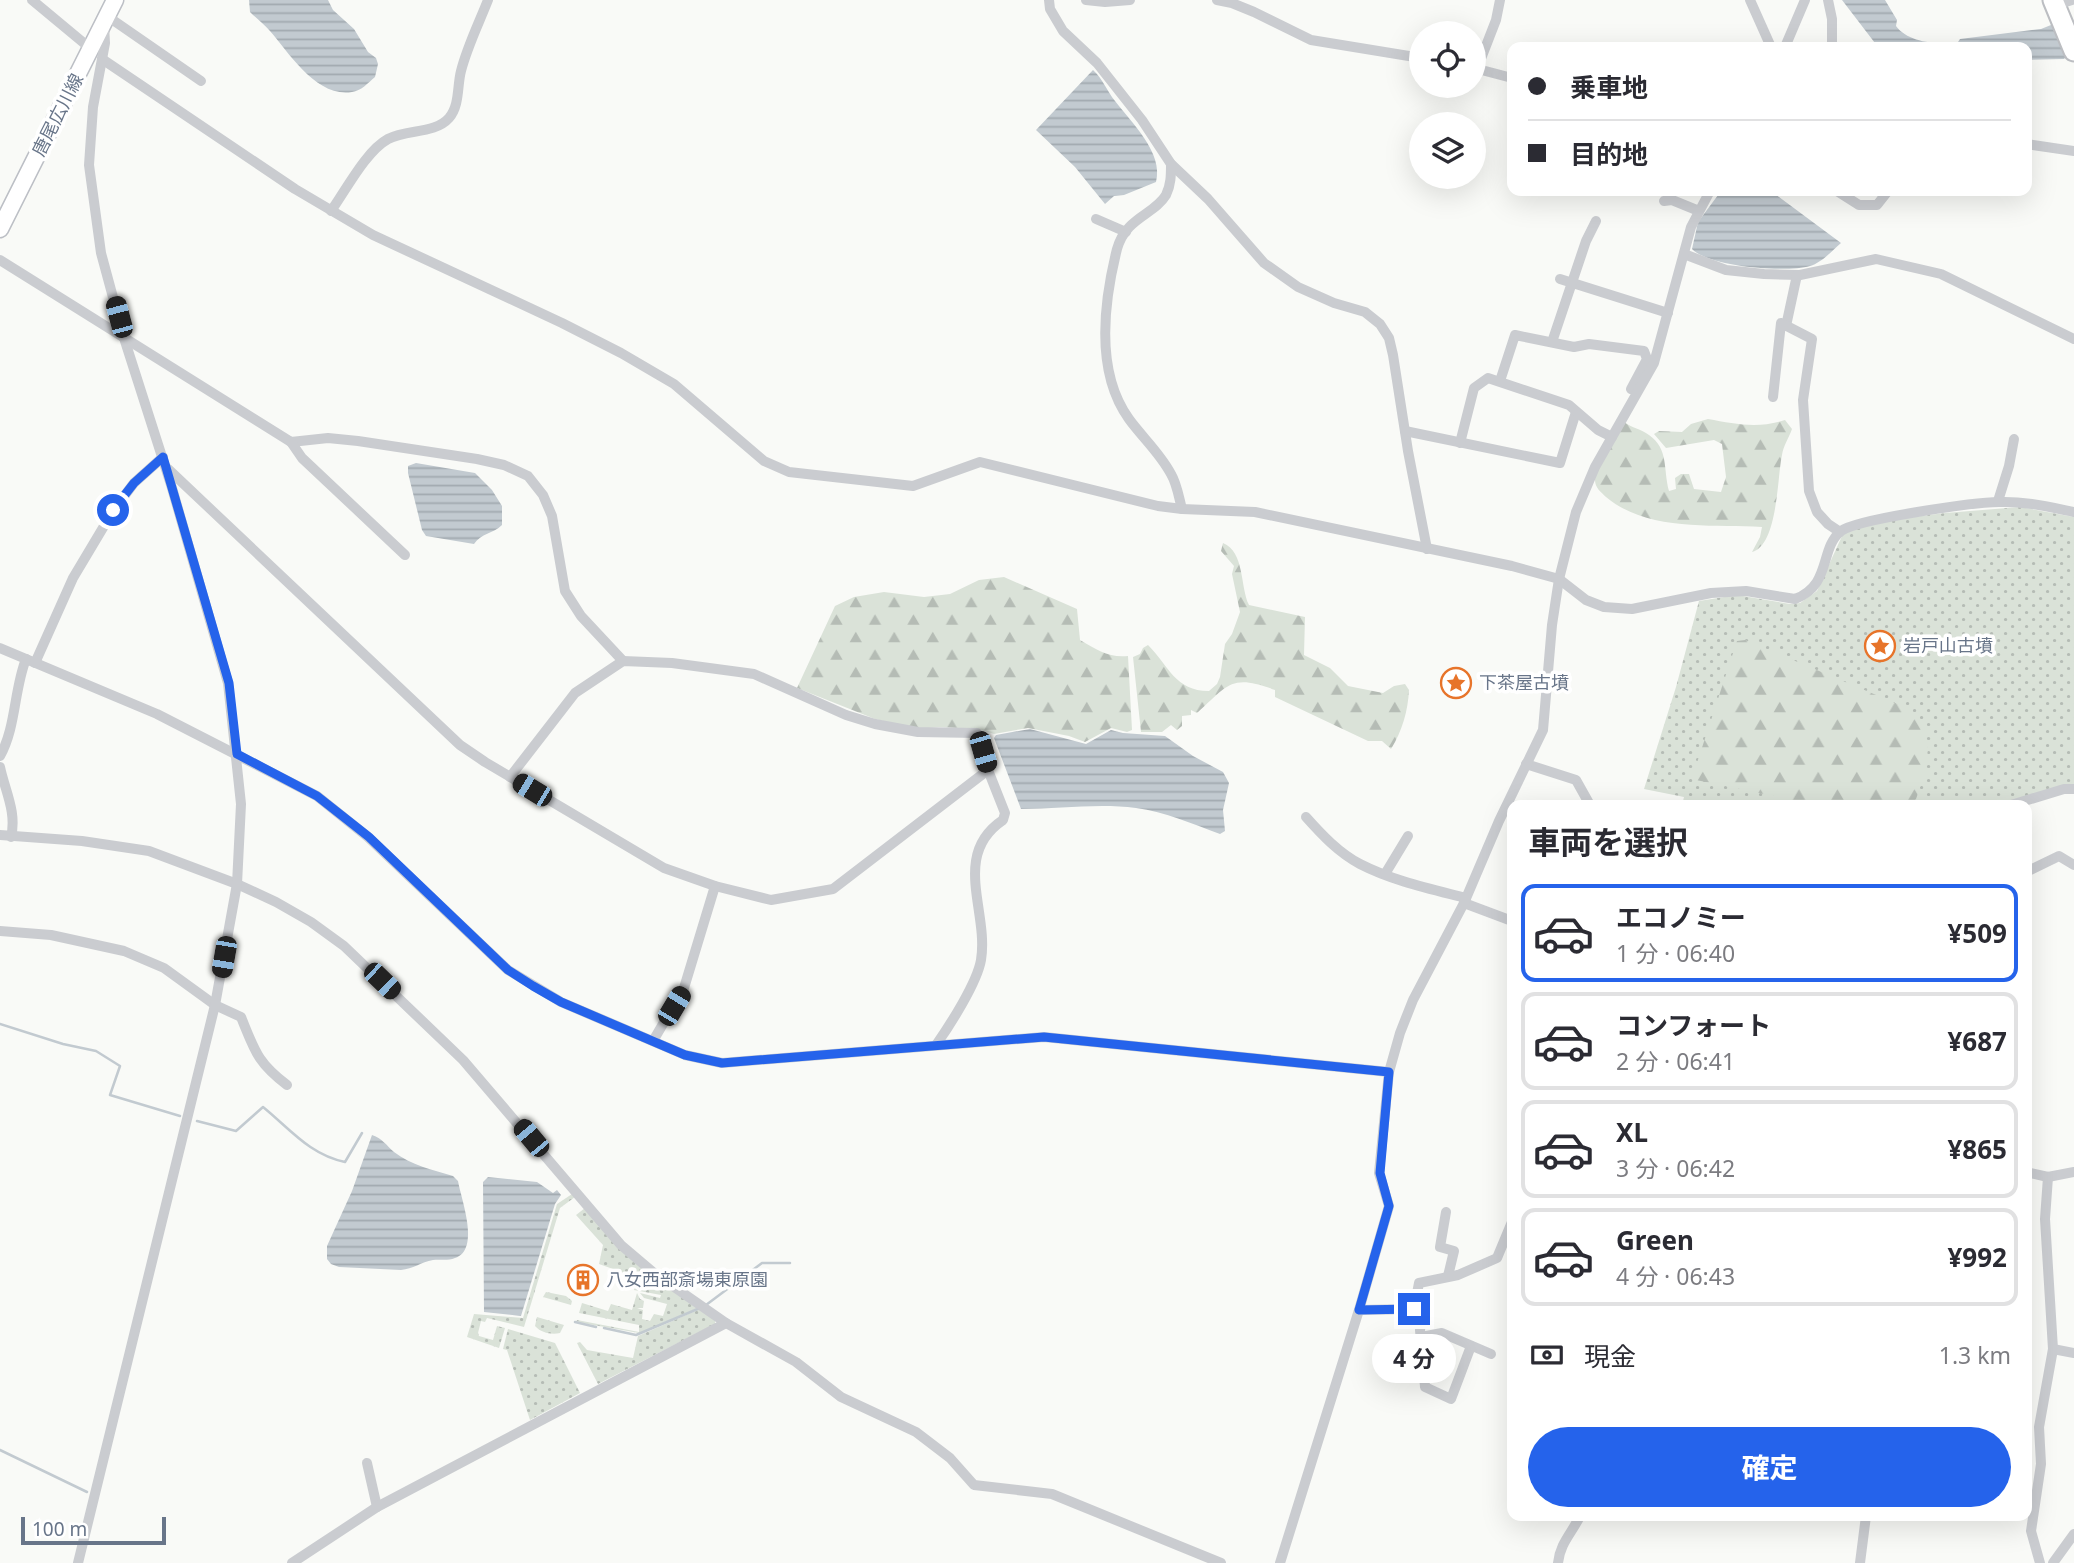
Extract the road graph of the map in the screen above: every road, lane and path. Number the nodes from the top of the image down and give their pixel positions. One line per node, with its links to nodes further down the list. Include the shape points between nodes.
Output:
1 (32, 0): 19 (street)
2 (115, 0): 13 (main road, 唐尾広川線)
3 (488, 0): 31 (street, via 448,119 437,127 385,140)
4 (1049, 0): 26 (street, via 1063,31 1097,63)
5 (1086, 0): 6 (street)
6 (1130, 0)
7 (1217, 0): 20 (street, via 1311,40)
8 (1500, 0): 17 (street)
9 (1750, 0): 14 (street)
10 (1805, 0): 15 (street)
11 (1828, 0): 16 (street)
12 (2060, 6): 18 (highway)
13 (106, 20): 19 (main road, 唐尾広川線); 23 (street)
14 (1769, 42)
15 (1787, 42)
16 (1832, 42)
17 (1486, 43)
18 (2074, 51)
19 (97, 54): 31 (street); 35 (main road, 唐尾広川線); 44 (street, via 89,165 101,253)
20 (1409, 56)
21 (1486, 71): 22 (street)
22 (1507, 77)
23 (201, 81)
24 (2032, 145): 25 (street)
25 (2074, 151)
26 (1171, 164): 36 (street, via 1165,198); 51 (street, via 1264,263 1298,287 1365,312 1380,324 1391,346)
27 (1707, 196): 32 (street)
28 (1845, 196): 29 (street, via 1859,205 1877,205)
29 (1884, 196)
30 (1664, 197): 32 (street)
31 (331, 211): 58 (street, via 621,353 674,384 764,461 789,472 913,486 980,462)
32 (1699, 211): 37 (street)
33 (1096, 219): 36 (street)
34 (1596, 221): 41 (street)
35 (0, 229)
36 (1126, 232): 58 (street, via 1120,240 1105,306 1113,390 1127,417 1172,475)
37 (1684, 254): 39 (street, via 1726,270); 42 (street)
38 (0, 260): 44 (street)
39 (1797, 275): 43 (street); 45 (street, via 1876,259 1919,268 1941,274)
40 (1560, 279): 41 (street)
41 (1573, 284): 42 (street); 46 (street)
42 (1668, 313): 50 (street, via 1654,363)
43 (1786, 326): 48 (street, via 1781,323); 60 (street, via 1812,340 1803,400 1809,491 1817,512)
44 (124, 338): 54 (street); 56 (street)
45 (2074, 339)
46 (1552, 342): 47 (street, via 1515,335); 50 (street, via 1644,351 1647,359 1617,416)
47 (1500, 381): 49 (street, via 1569,405); 55 (street, via 1488,378 1474,388)
48 (1773, 397)
49 (1576, 412): 52 (street); 55 (street, via 1560,463)
50 (1622, 419): 52 (street)
51 (1405, 431): 55 (street); 61 (street)
52 (1612, 437): 63 (street, via 1576,512)
53 (2014, 439): 57 (street)
54 (291, 442): 62 (street); 66 (street, via 328,438 391,445 495,463 528,476 544,495 552,516 565,591 581,616)
55 (1460, 443)
56 (164, 462): 65 (street, via 134,483 113,510); 67 (street, via 229,683); 72 (street, via 460,745)
57 (1998, 501): 59 (street); 60 (street, via 1877,519)
58 (1182, 509): 61 (street, via 1255,512)
59 (2074, 512)
60 (1840, 532): 63 (street, via 1813,588 1795,599 1745,591 1632,608 1604,607 1586,600)
61 (1427, 549): 63 (street)
62 (405, 555)
63 (1559, 579): 69 (street, via 1543,730)
64 (0, 648): 65 (street)
65 (31, 661): 67 (street, via 157,714); 68 (street, via 19,676)
66 (623, 661): 71 (street, via 754,674 875,724 918,732 978,733); 72 (street, via 575,693)
67 (237, 754): 84 (street, via 241,804); 90 (street, via 317,796 369,837 508,970 561,1002)
68 (0, 756)
69 (1526, 764): 74 (street); 75 (street, via 1576,780)
70 (0, 767): 80 (street, via 14,824)
71 (988, 770): 85 (street, via 833,889 771,900); 91 (street, via 1005,813 981,843 974,867 981,962)
72 (510, 777): 85 (street, via 664,868)
73 (2074, 789): 76 (street)
74 (1509, 800)
75 (1588, 800)
76 (2028, 800)
77 (1507, 804): 86 (street)
78 (1306, 817): 83 (street, via 1345,854)
79 (1408, 835): 83 (street)
80 (6, 836): 84 (street, via 149,851)
81 (2074, 865): 82 (street, via 2059,856)
82 (2032, 869)
83 (1385, 874): 86 (street)
84 (237, 884): 89 (street); 102 (street, via 311,922 344,946 463,1059 621,1245)
85 (715, 886): 90 (street, via 684,988)
86 (1465, 901): 87 (street); 92 (street, via 1413,1000)
87 (1507, 919)
88 (0, 930): 89 (street, via 51,935 124,951 164,968)
89 (215, 1005): 93 (street, via 241,1017 259,1060); 113 (street)
90 (653, 1041): 91 (street, via 685,1055 722,1063)
91 (936, 1045): 92 (street, via 1044,1037)
92 (1389, 1072): 101 (street, via 1380,1173 1389,1206)
93 (286, 1085)
94 (2074, 1172): 96 (street)
95 (2032, 1173): 96 (street)
96 (2048, 1177): 105 (street, via 2045,1219)
97 (1446, 1212): 99 (street, via 1440,1247 1454,1251)
98 (1507, 1234): 99 (street, via 1497,1258)
99 (1448, 1276): 100 (street, via 1419,1283)
100 (1414, 1309): 101 (street); 103 (street, via 1423,1311)
101 (1359, 1310): 116 (street)
102 (726, 1323): 109 (street); 115 (street, via 796,1362 841,1397 916,1432 950,1458 974,1485 1052,1494)
103 (1421, 1337): 104 (street, via 1442,1333); 104 (street, via 1425,1387 1451,1399)
104 (1471, 1346): 107 (street)
105 (2053, 1349): 106 (street); 119 (street, via 2039,1427 2041,1464 2032,1531)
106 (2074, 1353)
107 (1491, 1354)
108 (367, 1463): 109 (street)
109 (377, 1507): 114 (street)
110 (1578, 1521): 117 (street, via 1563,1542)
111 (1865, 1521): 118 (street)
112 (2074, 1534): 120 (street)
113 (78, 1563)
114 (292, 1563)
115 (1221, 1563)
116 (1280, 1563)
117 (1558, 1563)
118 (1860, 1563)
119 (2040, 1563)
120 (2053, 1563)

